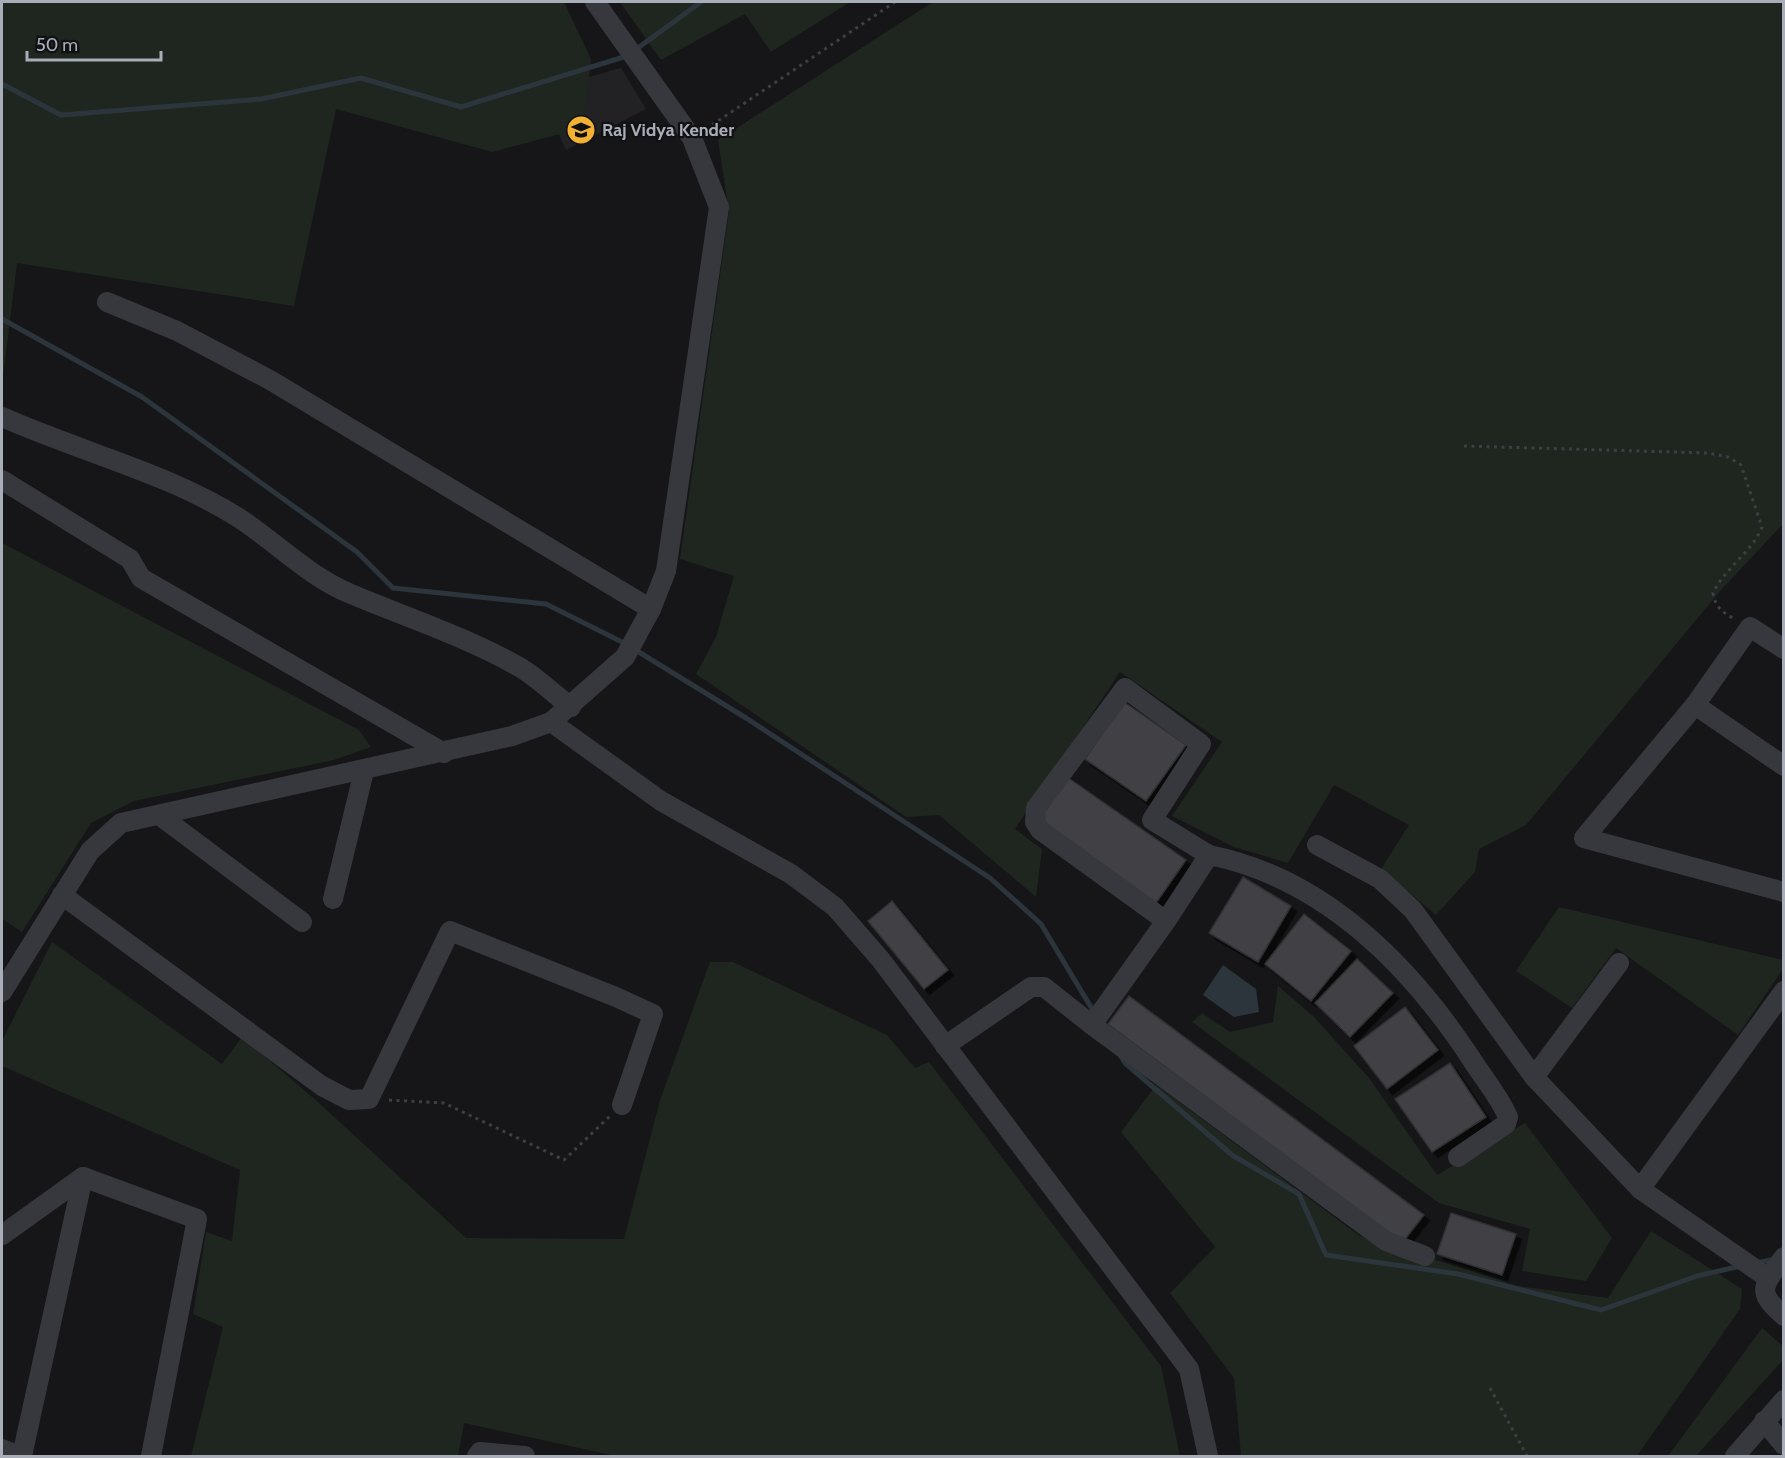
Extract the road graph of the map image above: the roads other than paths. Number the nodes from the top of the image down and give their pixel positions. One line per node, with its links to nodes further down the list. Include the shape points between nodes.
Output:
1 (595, 2): 5 (street, via 692,138 719,207 666,571)
2 (108, 302): 5 (street, via 177,331 270,380)
3 (2, 417): 8 (street, via 177,486 239,518 350,594 467,640 523,670)
4 (2, 480): 10 (street, via 130,559 141,578)
5 (651, 609): 8 (street, via 625,657)
6 (1784, 649): 7 (street, via 1750,627)
7 (1695, 705): 11 (street); 16 (street, via 1584,838)
8 (571, 707): 9 (street)
9 (551, 722): 10 (street); 25 (street, via 661,801 791,874 835,907 881,960)
10 (444, 753): 12 (street)
11 (1784, 766)
12 (364, 771): 13 (street); 18 (street)
13 (159, 815): 17 (street, via 121,823 90,851); 20 (street)
14 (1317, 845): 26 (street, via 1380,879 1413,910)
15 (1209, 855): 19 (street); 19 (street, via 1152,820 1201,744 1125,688 1036,808 1035,822 1040,830); 28 (street, via 1276,876 1326,904 1373,940 1421,990 1508,1117 1506,1124)
16 (1784, 892)
17 (62, 895): 22 (street); 27 (street, via 322,1086 349,1100 369,1099 450,931 653,1014)
18 (333, 899)
19 (1166, 921): 24 (street)
20 (302, 922)
21 (1619, 963): 26 (street)
22 (4, 983)
23 (1784, 991): 30 (street)
24 (1092, 1025): 25 (street, via 1039,985); 32 (street, via 1386,1241)
25 (945, 1046): 44 (street, via 1189,1368)
26 (1534, 1077): 30 (street)
27 (622, 1105)
28 (1458, 1156)
29 (83, 1177): 31 (street); 40 (street); 41 (street, via 197,1219)
30 (1640, 1189): 34 (street)
31 (2, 1235)
32 (1425, 1256)
33 (1784, 1257): 34 (street)
34 (1768, 1278): 35 (street, via 1766,1301)
35 (1784, 1317)
36 (1784, 1400): 37 (street)
37 (1764, 1421): 38 (street); 45 (street)
38 (1784, 1445)
39 (2, 1449): 40 (street)
40 (21, 1456)
41 (151, 1456)
42 (477, 1456): 43 (street, via 491,1451)
43 (525, 1456)
44 (1208, 1456)
45 (1735, 1456)

